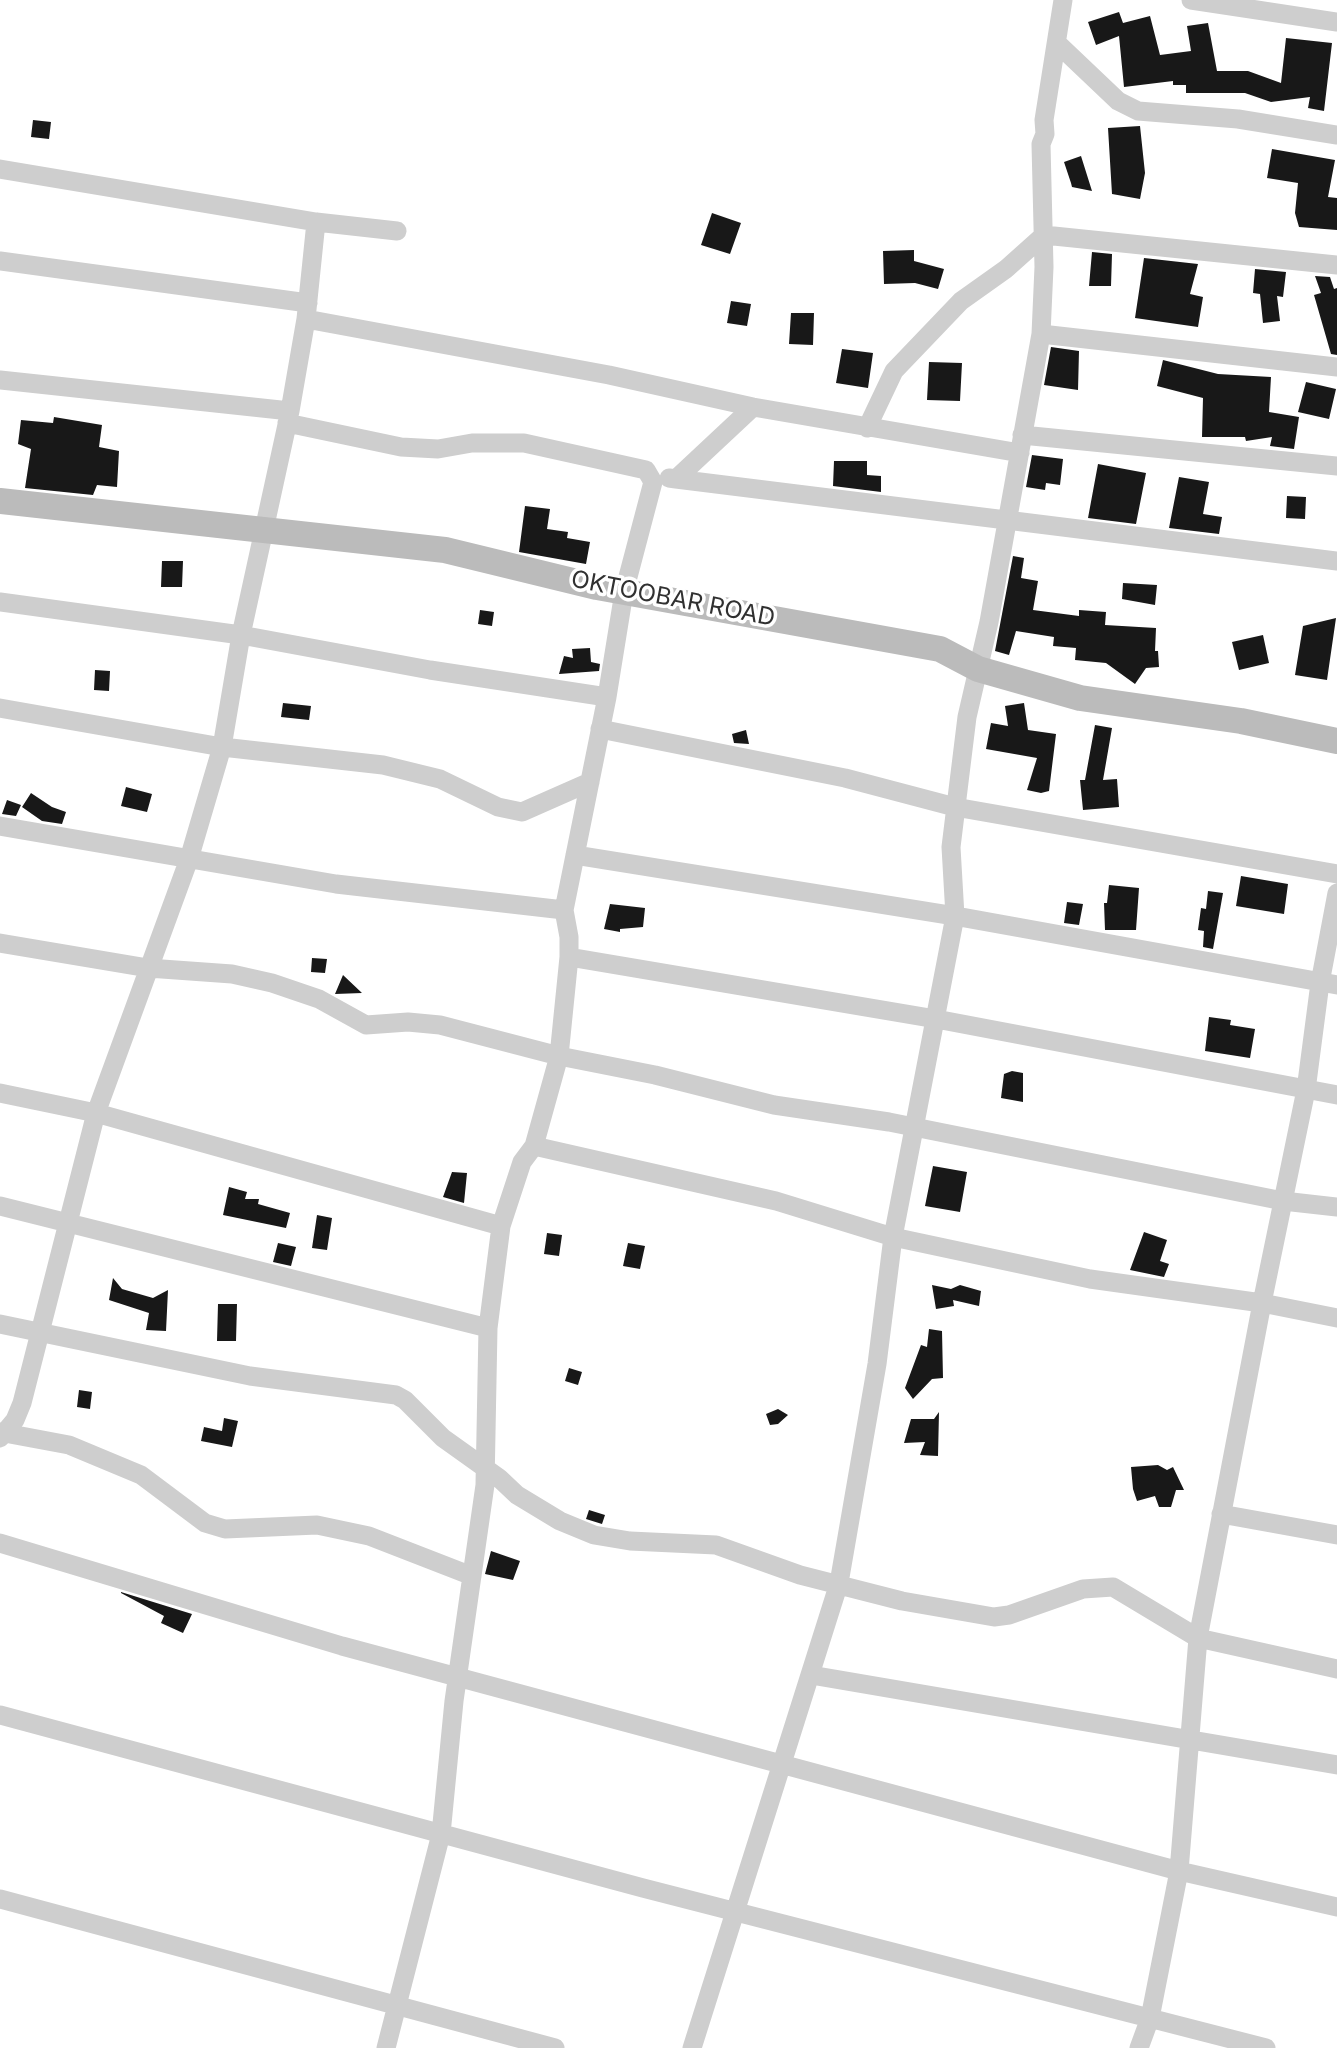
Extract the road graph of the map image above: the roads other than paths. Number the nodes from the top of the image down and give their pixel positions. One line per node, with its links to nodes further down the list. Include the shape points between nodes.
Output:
1 (1063, 0): 4 (street)
2 (1191, 0): 3 (street)
3 (1337, 22)
4 (1058, 44): 5 (street, via 1118,101 1138,111 1238,118); 9 (street, via 1041,144)
5 (1337, 135)
6 (0, 169): 7 (street)
7 (316, 222): 8 (street); 12 (street)
8 (397, 231)
9 (1044, 235): 11 (street); 13 (street); 18 (street, via 961,301 894,371)
10 (0, 261): 12 (street)
11 (1337, 265)
12 (307, 311): 16 (street); 17 (street)
13 (1041, 334): 14 (street); 19 (street)
14 (1337, 367)
15 (0, 380): 17 (street)
16 (752, 407): 18 (street); 22 (street)
17 (289, 417): 21 (street, via 401,447 524,443 617,461); 25 (street)
18 (867, 428): 19 (street)
19 (1021, 444): 20 (street); 24 (street)
20 (1337, 466)
21 (651, 475): 22 (street); 27 (street, via 651,491)
22 (676, 479): 24 (street)
23 (0, 501): 25 (street, OKTOOBAR ROAD)
24 (1005, 519): 26 (street); 30 (street)
25 (266, 528): 27 (street, OKTOOBAR ROAD, via 445,550); 29 (street)
26 (1337, 561)
27 (624, 592): 30 (street, OKTOOBAR ROAD, via 940,649); 31 (street)
28 (0, 602): 29 (street)
29 (241, 635): 31 (street); 35 (street)
30 (978, 669): 34 (street, OKTOOBAR ROAD, via 1080,698 1241,721); 37 (street)
31 (607, 698): 33 (street)
32 (0, 708): 35 (street)
33 (600, 729): 36 (street); 37 (street, via 845,778)
34 (1337, 741)
35 (222, 747): 36 (street, via 383,765 440,779 498,807 522,812); 40 (street)
36 (590, 782): 39 (street)
37 (956, 807): 41 (street); 44 (street, via 951,847)
38 (0, 826): 40 (street)
39 (575, 855): 43 (street); 44 (street)
40 (189, 859): 43 (street, via 336,884); 47 (street)
41 (1337, 874)
42 (1337, 892): 48 (street)
43 (564, 910): 46 (street)
44 (955, 916): 48 (street); 49 (street)
45 (0, 943): 47 (street)
46 (569, 957): 49 (street); 50 (street)
47 (148, 968): 50 (street, via 232,974 319,999 366,1025 440,1025); 54 (street)
48 (1329, 984): 51 (street)
49 (936, 1019): 51 (street); 55 (street)
50 (559, 1056): 55 (street, via 774,1105); 56 (street)
51 (1306, 1090): 53 (street); 57 (street)
52 (0, 1093): 54 (street)
53 (1337, 1096)
54 (96, 1113): 60 (street); 61 (street)
55 (913, 1129): 57 (street); 62 (street)
56 (534, 1146): 61 (street, via 522,1162); 62 (street, via 776,1201)
57 (1283, 1201): 59 (street); 63 (street)
58 (0, 1206): 60 (street)
59 (1337, 1207)
60 (67, 1223): 66 (street); 67 (street)
61 (501, 1226): 66 (street)
62 (893, 1237): 63 (street, via 1090,1279); 74 (street, via 877,1364)
63 (1262, 1303): 64 (street); 70 (street)
64 (1337, 1318)
65 (0, 1324): 67 (street)
66 (488, 1328): 69 (street)
67 (38, 1332): 68 (street, via 22,1402 15,1420); 69 (street, via 250,1376 396,1395)
68 (1, 1434): 73 (street, via 69,1445 141,1475 205,1523 225,1529 317,1525 369,1536)
69 (486, 1470): 73 (street); 74 (street, via 550,1514 594,1535 716,1545 800,1575)
70 (1222, 1514): 71 (street); 75 (street)
71 (1337, 1535)
72 (0, 1543): 78 (street)
73 (472, 1576): 78 (street)
74 (839, 1583): 75 (street, via 902,1601 994,1617 1083,1589 1113,1587); 77 (street)
75 (1198, 1639): 76 (street); 80 (street)
76 (1337, 1669)
77 (811, 1675): 80 (street); 81 (street)
78 (457, 1677): 81 (street); 83 (street)
79 (0, 1715): 83 (street)
80 (1190, 1741): 82 (street); 84 (street)
81 (783, 1763): 84 (street); 87 (street)
82 (1337, 1765)
83 (440, 1834): 87 (street); 88 (street)
84 (1179, 1871): 86 (street); 89 (street)
85 (0, 1899): 88 (street)
86 (1337, 1907)
87 (736, 1912): 89 (street); 92 (street)
88 (399, 2006): 90 (street); 91 (street)
89 (1150, 2018): 93 (street); 94 (street)
90 (386, 2048)
91 (555, 2048)
92 (692, 2048)
93 (1139, 2048)
94 (1266, 2048)

